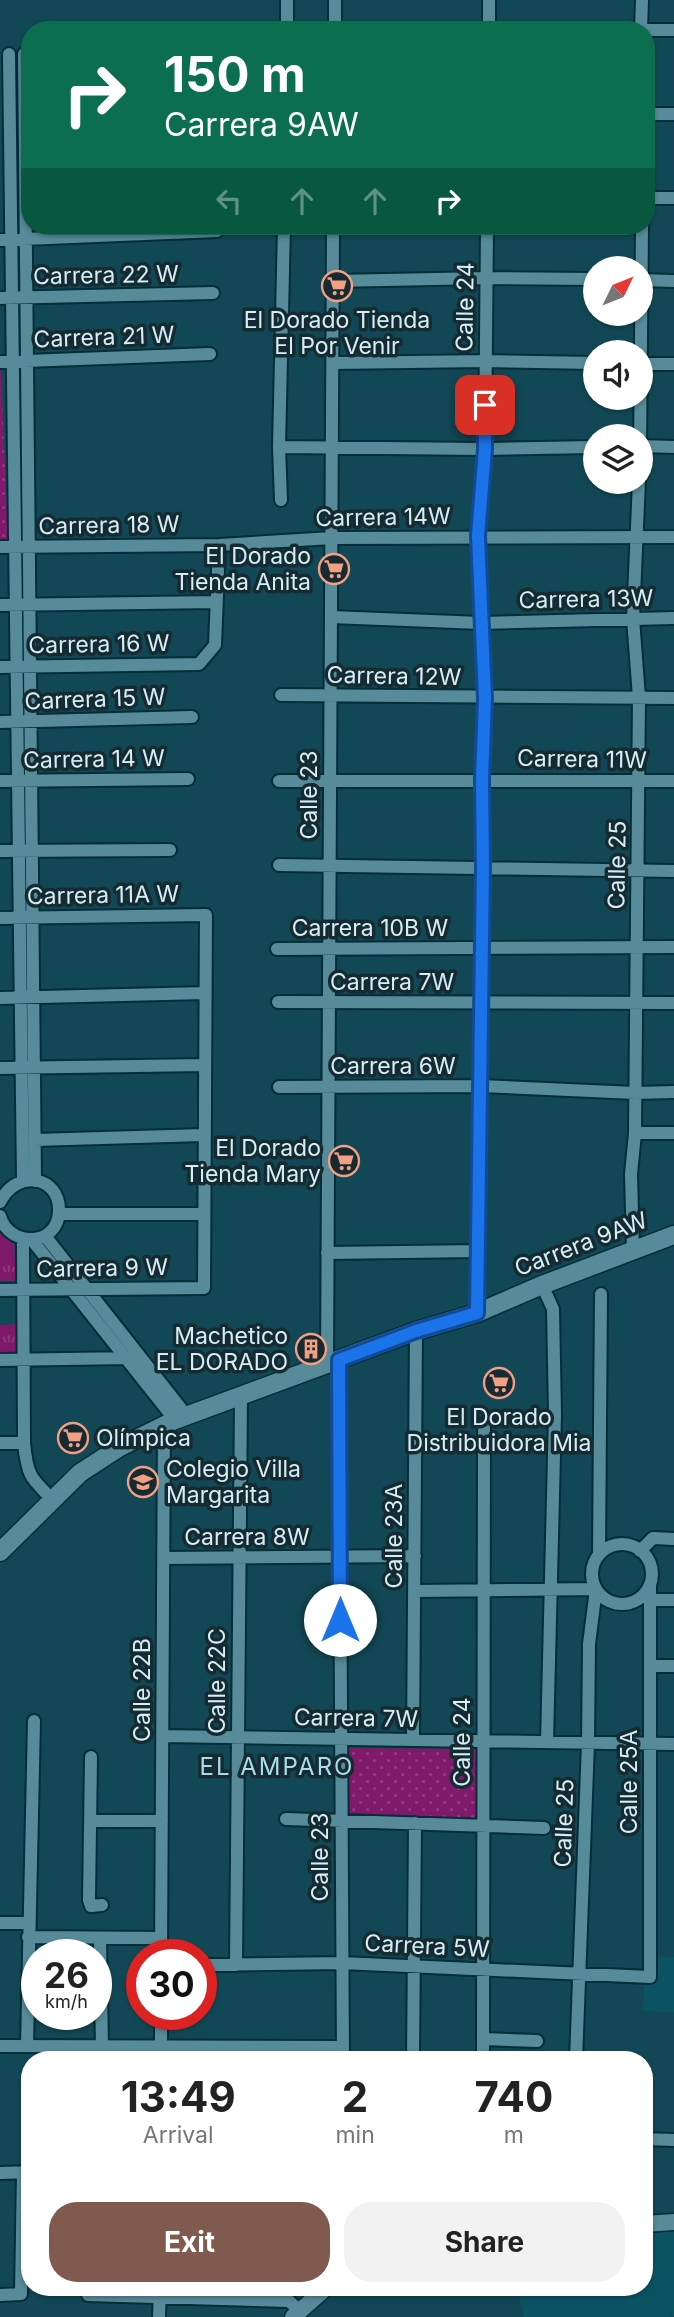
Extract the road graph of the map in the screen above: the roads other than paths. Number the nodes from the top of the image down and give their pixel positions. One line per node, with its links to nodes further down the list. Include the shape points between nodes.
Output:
1 (287, 0): 5 (street)
2 (335, 0): 6 (street)
3 (489, 0): 7 (street)
4 (642, 0): 8 (street)
5 (287, 21)
6 (335, 21)
7 (489, 21)
8 (643, 21)
9 (655, 30): 10 (street)
10 (674, 30)
11 (4, 54): 14 (street)
12 (655, 114): 13 (street)
13 (674, 114)
14 (5, 115): 15 (street)
15 (5, 180): 24 (street)
16 (655, 198): 17 (street)
17 (674, 198)
18 (26, 235): 25 (street)
19 (132, 235): 25 (street)
20 (284, 235): 46 (street)
21 (334, 235): 30 (street, Calle 23)
22 (487, 235): 27 (street, Calle 24)
23 (642, 235): 26 (street)
24 (6, 240): 25 (street); 33 (street)
25 (26, 240): 34 (street)
26 (641, 256)
27 (486, 278): 28 (street); 30 (street); 37 (street, Calle 24)
28 (583, 279)
29 (653, 280): 31 (street)
30 (333, 281): 39 (street, Calle 23)
31 (674, 281)
32 (213, 293): 34 (street, Carrera 22 W)
33 (6, 298): 34 (street, Carrera 22 W); 38 (street)
34 (27, 298): 36 (street)
35 (210, 354): 36 (street, Carrera 21 W)
36 (27, 360): 38 (street, Carrera 21 W); 44 (street)
37 (485, 361): 39 (street); 40 (street); 50 (street, Calle 24)
38 (6, 362): 43 (street)
39 (333, 363): 49 (street, Calle 23)
40 (583, 363)
41 (653, 364): 42 (street)
42 (674, 364)
43 (13, 421): 44 (street); 51 (street)
44 (28, 421): 52 (street)
45 (653, 446): 48 (street)
46 (279, 447): 49 (street); 54 (street)
47 (583, 447): 50 (street)
48 (674, 447)
49 (332, 448): 50 (street); 57 (street, Calle 23)
50 (485, 449): 55 (street, Calle 24)
51 (14, 476): 52 (street); 61 (street)
52 (29, 477): 62 (street)
53 (639, 494): 58 (street, Calle 25)
54 (281, 500)
55 (478, 536): 57 (street, Carrera 14W); 58 (street, Carrera 14W); 70 (street, Calle 24)
56 (674, 537): 58 (street, Carrera 14W)
57 (332, 538): 59 (street, Carrera 14W); 67 (street, Calle 23)
58 (637, 539): 69 (street, Calle 25)
59 (219, 545): 62 (street, Carrera 18 W); 63 (street)
60 (0, 547): 61 (street, Carrera 18 W)
61 (15, 547): 62 (street, Carrera 18 W); 66 (street)
62 (29, 547): 65 (street)
63 (216, 602): 65 (street); 71 (street, Carrera 16 W, via 215,645 200,664)
64 (0, 605): 66 (street)
65 (30, 605): 66 (street); 71 (street)
66 (16, 606): 73 (street)
67 (331, 617): 70 (street, Carrera 13W); 75 (street, Calle 23)
68 (674, 618): 69 (street, Carrera 13W)
69 (633, 619): 70 (street, Carrera 13W); 76 (street, Calle 25)
70 (481, 623): 77 (street, Calle 24)
71 (30, 666): 73 (street, Carrera 16 W); 81 (street)
72 (0, 667): 73 (street, Carrera 16 W)
73 (17, 667): 81 (street)
74 (281, 695): 75 (street, Carrera 12W)
75 (331, 697): 77 (street, Carrera 12W); 87 (street, Calle 23)
76 (639, 697): 77 (street, Carrera 12W); 78 (street, Carrera 12W); 88 (street, Calle 25)
77 (485, 698): 83 (street, Calle 24)
78 (674, 698)
79 (192, 717): 81 (street, Carrera 15 W)
80 (0, 722): 81 (street, Carrera 15 W)
81 (24, 722): 85 (street)
82 (188, 779): 85 (street, Carrera 14 W)
83 (482, 779): 87 (street, Carrera 11W); 88 (street, Carrera 11W); 95 (street, Calle 24)
84 (0, 781): 85 (street, Carrera 14 W)
85 (25, 781): 92 (street)
86 (279, 781): 87 (street, Carrera 11W)
87 (330, 781): 94 (street, Calle 23)
88 (639, 781): 89 (street, Carrera 11W); 96 (street, Calle 25)
89 (674, 781)
90 (170, 850): 92 (street)
91 (0, 851): 92 (street)
92 (26, 851): 99 (street)
93 (279, 865): 94 (street)
94 (330, 865): 95 (street); 102 (street, Calle 23)
95 (483, 868): 96 (street); 103 (street, Calle 24)
96 (639, 871): 97 (street); 100 (street, Calle 25)
97 (674, 871)
98 (0, 918): 99 (street, Carrera 11A W)
99 (26, 918): 105 (street, Carrera 11A W, via 206,915); 106 (street)
100 (637, 947): 101 (street, Carrera 10B W); 103 (street, Carrera 10B W); 109 (street, Calle 25)
101 (674, 947)
102 (329, 948): 103 (street, Carrera 10B W); 104 (street, Carrera 10B W); 110 (street, Calle 23)
103 (482, 948): 111 (street, Calle 24)
104 (277, 949)
105 (205, 993): 106 (street); 113 (street)
106 (27, 997): 107 (street); 115 (street)
107 (0, 998)
108 (278, 1002): 110 (street, Carrera 7W)
109 (636, 1002): 111 (street, Carrera 7W); 112 (street, Carrera 7W); 119 (street, Calle 25)
110 (329, 1003): 111 (street, Carrera 7W); 117 (street, Calle 23)
111 (481, 1003): 118 (street, Calle 24)
112 (674, 1003)
113 (205, 1065): 115 (street); 123 (street)
114 (0, 1068): 115 (street)
115 (28, 1068): 124 (street); 125 (street)
116 (279, 1087): 117 (street, Carrera 6W)
117 (328, 1087): 118 (street, Carrera 6W); 135 (street, Calle 23)
118 (480, 1087): 119 (street, Carrera 6W); 134 (street, Calle 24)
119 (635, 1093): 120 (street, Carrera 6W); 121 (street, Calle 25)
120 (674, 1093)
121 (635, 1132): 122 (street); 133 (street, Calle 25)
122 (674, 1133)
123 (204, 1136): 124 (street); 128 (street)
124 (35, 1140): 125 (street)
125 (29, 1181): 126 (street); 127 (street, via 46,1185 54,1193)
126 (2, 1192)
127 (59, 1214): 128 (street); 130 (street)
128 (204, 1214): 137 (street, Carrera 9 W, via 204,1288)
129 (0, 1218): 132 (street, via 13,1235)
130 (45, 1236): 132 (street); 137 (street)
131 (674, 1236): 133 (main road, Carrera 9AW)
132 (27, 1240): 139 (street); 140 (street)
133 (633, 1250): 136 (main road, Carrera 9AW)
134 (478, 1251): 135 (street); 142 (street, Calle 24)
135 (327, 1253): 148 (street, Calle 23)
136 (541, 1285): 142 (main road, Carrera 9AW); 163 (street, via 553,1309)
137 (87, 1289): 140 (street, Carrera 9 W); 145 (street)
138 (0, 1290): 139 (street, Carrera 9 W)
139 (23, 1290): 140 (street, Carrera 9 W); 147 (street)
140 (71, 1290): 144 (street)
141 (601, 1294): 158 (street)
142 (477, 1313): 143 (main road, Carrera 9AW)
143 (416, 1331): 148 (main road, Carrera 9AW); 159 (street, Calle 23A)
144 (125, 1358): 145 (street); 147 (street); 150 (street)
145 (141, 1358): 150 (street)
146 (0, 1360): 147 (street)
147 (23, 1360): 153 (street)
148 (333, 1362): 149 (main road, Carrera 9AW); 162 (street, Calle 23)
149 (241, 1397): 150 (main road, Carrera 9AW); 161 (street, Calle 22C)
150 (175, 1420): 154 (main road, Carrera 9AW, via 120,1447 80,1473); 160 (street, Calle 22B)
151 (484, 1424): 165 (street, Calle 24)
152 (0, 1443): 153 (street)
153 (24, 1443): 154 (street, via 26,1469)
154 (52, 1499): 156 (main road, Carrera 9AW)
155 (674, 1539): 157 (street, via 653,1538)
156 (2, 1546)
157 (640, 1550): 158 (street, via 619,1544); 167 (street, via 649,1561)
158 (600, 1554): 164 (street, via 592,1571)
159 (415, 1556): 162 (street, Carrera 8W); 166 (street, Calle 23A)
160 (164, 1558): 161 (street, Carrera 8W); 172 (street, Calle 22B)
161 (239, 1558): 162 (street, Carrera 8W); 173 (street, Calle 22C)
162 (340, 1558): 174 (street, Calle 23)
163 (550, 1589): 164 (street); 165 (street); 177 (street)
164 (596, 1589): 167 (street, via 617,1604 630,1604); 178 (street, Calle 25, via 589,1644)
165 (484, 1590): 166 (street); 176 (street, Calle 24)
166 (414, 1591): 175 (street, Calle 23A)
167 (650, 1593): 168 (street); 169 (street, Calle 25A)
168 (674, 1600)
169 (650, 1666): 170 (street); 179 (street, Calle 25A)
170 (674, 1666)
171 (34, 1721): 191 (street)
172 (163, 1736): 173 (street, Carrera 7W); 184 (street, Calle 22B)
173 (238, 1737): 174 (street, Carrera 7W); 197 (street, Calle 22C)
174 (341, 1739): 175 (street, Carrera 7W); 185 (street, Calle 23)
175 (413, 1740): 176 (street, Carrera 7W)
176 (483, 1741): 177 (street, Carrera 7W); 187 (street, Calle 24)
177 (547, 1742): 178 (street, Carrera 7W)
178 (588, 1743): 179 (street, Carrera 7W); 200 (street, Calle 25)
179 (650, 1744): 180 (street, Carrera 7W); 201 (street, Calle 25A)
180 (674, 1744)
181 (91, 1757): 183 (street)
182 (286, 1819): 185 (street)
183 (91, 1821): 184 (street); 189 (street, via 89,1900 91,1906)
184 (162, 1821): 194 (street, Calle 22B)
185 (341, 1822): 186 (street); 195 (street, Calle 23)
186 (415, 1824): 187 (street); 198 (street)
187 (483, 1825): 188 (street); 199 (street, Calle 24)
188 (544, 1828)
189 (102, 1905)
190 (0, 1923): 191 (street)
191 (28, 1923): 192 (street)
192 (27, 1937): 193 (street); 206 (street)
193 (100, 1938): 194 (street); 207 (street)
194 (162, 1938)
195 (342, 1963): 197 (street, Carrera 5W); 198 (street, Carrera 5W); 212 (street, Calle 23)
196 (217, 1965): 197 (street, Carrera 5W)
197 (236, 1965)
198 (414, 1966): 199 (street, Carrera 5W); 213 (street)
199 (483, 1969): 200 (street, Carrera 5W); 203 (street, Calle 24)
200 (578, 1974): 201 (street, Carrera 5W); 215 (street, Calle 25)
201 (650, 1977)
202 (161, 2030): 211 (street)
203 (483, 2039): 204 (street); 214 (street, Calle 24)
204 (537, 2040)
205 (0, 2046): 206 (street)
206 (27, 2046): 208 (street)
207 (102, 2046): 209 (street); 210 (street)
208 (58, 2051)
209 (79, 2051)
210 (144, 2051)
211 (161, 2051)
212 (343, 2051)
213 (413, 2051)
214 (483, 2051)
215 (576, 2051)
216 (653, 2139): 217 (street)
217 (674, 2140)
218 (21, 2172): 219 (street)
219 (0, 2173)
220 (674, 2221): 221 (street)
221 (653, 2223)
222 (21, 2294): 223 (street)
223 (0, 2295)
224 (160, 2296): 228 (street)
225 (217, 2296): 227 (street, via 289,2301)
226 (313, 2296): 227 (street)
227 (297, 2314)
228 (159, 2317)

